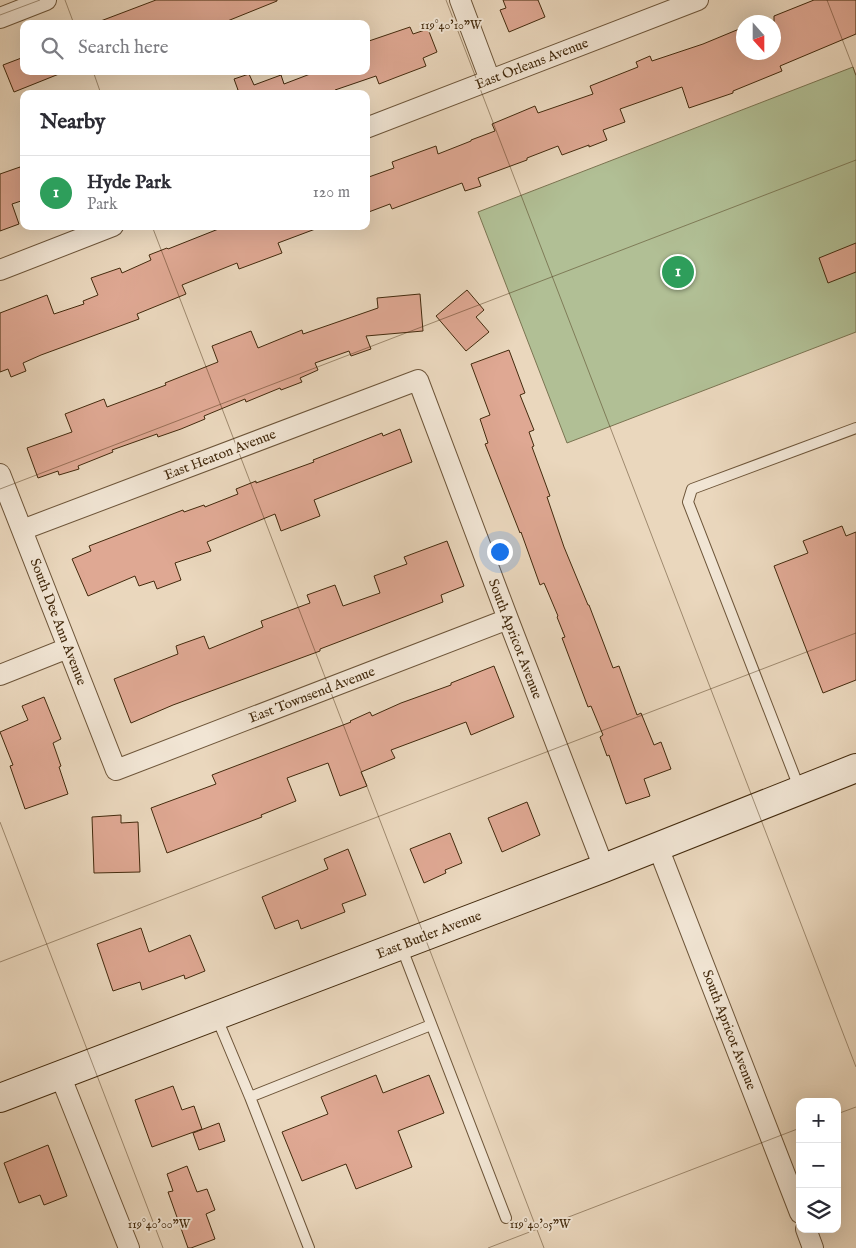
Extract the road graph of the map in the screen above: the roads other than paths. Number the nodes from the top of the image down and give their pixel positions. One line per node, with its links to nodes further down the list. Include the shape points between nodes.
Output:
1 (46, 0): 4 (street)
2 (460, 0): 5 (street)
3 (698, 0): 5 (street, East Orleans Avenue)
4 (0, 18)
5 (490, 80): 6 (street, East Orleans Avenue)
6 (370, 126)
7 (103, 230): 8 (street)
8 (0, 270)
9 (418, 380): 12 (street, East Heaton Avenue); 13 (street, South Apricot Avenue)
10 (856, 428): 18 (lane, via 692,489 688,502)
11 (0, 474): 12 (street, South Dee Ann Avenue)
12 (22, 530): 14 (street, South Dee Ann Avenue)
13 (508, 620): 17 (street, East Townsend Avenue); 20 (street, South Apricot Avenue)
14 (68, 648): 15 (street); 17 (street, South Dee Ann Avenue)
15 (0, 675)
16 (856, 768): 18 (street, East Butler Avenue)
17 (116, 770)
18 (800, 790): 19 (street, East Butler Avenue)
19 (658, 846): 20 (street, East Butler Avenue); 27 (street, South Apricot Avenue)
20 (604, 868): 21 (street, East Butler Avenue)
21 (400, 945): 22 (street, East Butler Avenue); 23 (lane)
22 (216, 1016): 24 (street, East Butler Avenue); 25 (lane)
23 (431, 1025): 25 (lane); 28 (lane)
24 (60, 1074): 26 (street, East Butler Avenue); 30 (street)
25 (250, 1097): 31 (lane)
26 (0, 1098)
27 (796, 1203)
28 (506, 1218)
29 (807, 1233): 32 (street)
30 (129, 1248)
31 (309, 1248)
32 (813, 1248)

